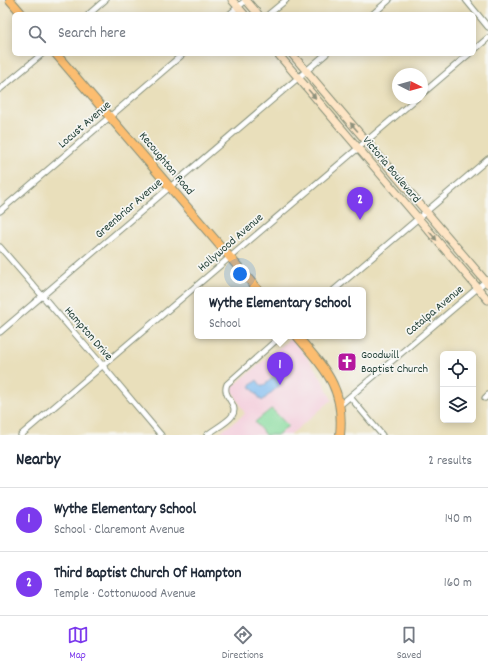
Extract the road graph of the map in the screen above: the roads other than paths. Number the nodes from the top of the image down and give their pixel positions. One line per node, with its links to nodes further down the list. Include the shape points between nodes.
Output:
1 (10, 0): 9 (main road)
2 (106, 0): 10 (street)
3 (232, 0): 8 (main road)
4 (246, 0): 8 (street); 13 (main road)
5 (286, 0): 14 (street)
6 (389, 0): 15 (street)
7 (466, 0): 16 (street)
8 (238, 7): 11 (street); 12 (main road)
9 (20, 12)
10 (91, 12)
11 (232, 12)
12 (242, 12)
13 (256, 12)
14 (272, 12)
15 (375, 12)
16 (476, 12)
17 (476, 12): 18 (street)
18 (488, 27)
19 (488, 38): 20 (street)
20 (476, 48)
21 (40, 56): 31 (street)
22 (58, 56): 33 (main road, Kecoughtan Road)
23 (181, 56): 33 (street, Locust Avenue)
24 (280, 56): 29 (main road, Victoria Boulevard)
25 (294, 56): 28 (main road, Victoria Boulevard)
26 (324, 56): 28 (street, Greenbriar Avenue)
27 (467, 56): 30 (street)
28 (306, 72): 29 (street, Greenbriar Avenue); 34 (main road, Victoria Boulevard, one-way to 28)
29 (298, 78): 35 (main road, Victoria Boulevard, one-way to 35); 37 (street, Greenbriar Avenue)
30 (428, 89)
31 (0, 90)
32 (410, 104): 34 (street, Hollywood Avenue)
33 (109, 117): 37 (main road, Kecoughtan Road); 38 (street, Locust Avenue)
34 (366, 141): 35 (street, Hollywood Avenue); 39 (main road, Victoria Boulevard)
35 (358, 148): 40 (main road, Victoria Boulevard); 42 (street, Hollywood Avenue)
36 (488, 159): 39 (street)
37 (170, 188): 42 (main road, Kecoughtan Road); 49 (street, Greenbriar Avenue)
38 (0, 211)
39 (426, 212): 40 (street); 43 (main road, Victoria Boulevard)
40 (418, 218): 46 (street); 47 (main road, Victoria Boulevard, one-way to 47)
41 (0, 247): 49 (street, Hampton Drive)
42 (230, 258): 44 (street, Hollywood Avenue); 45 (main road, Kecoughtan Road)
43 (487, 282): 47 (street, Catalpa Avenue)
44 (196, 287)
45 (255, 287)
46 (338, 287)
47 (478, 288): 50 (main road, Victoria Boulevard); 55 (street, Catalpa Avenue)
48 (194, 289): 54 (street, Hollywood Avenue)
49 (43, 296): 51 (street, Greenbriar Avenue); 54 (street, Hampton Drive)
50 (488, 300)
51 (0, 332)
52 (278, 339): 59 (street, via 227,384 226,393 233,404 233,414)
53 (299, 339): 56 (main road, via 332,381)
54 (103, 366): 57 (street, Hollywood Avenue); 58 (street, Hampton Drive)
55 (350, 397): 56 (street, Catalpa Avenue); 61 (street)
56 (340, 405): 60 (main road)
57 (21, 435)
58 (161, 435)
59 (207, 435)
60 (340, 435)
61 (382, 435)

